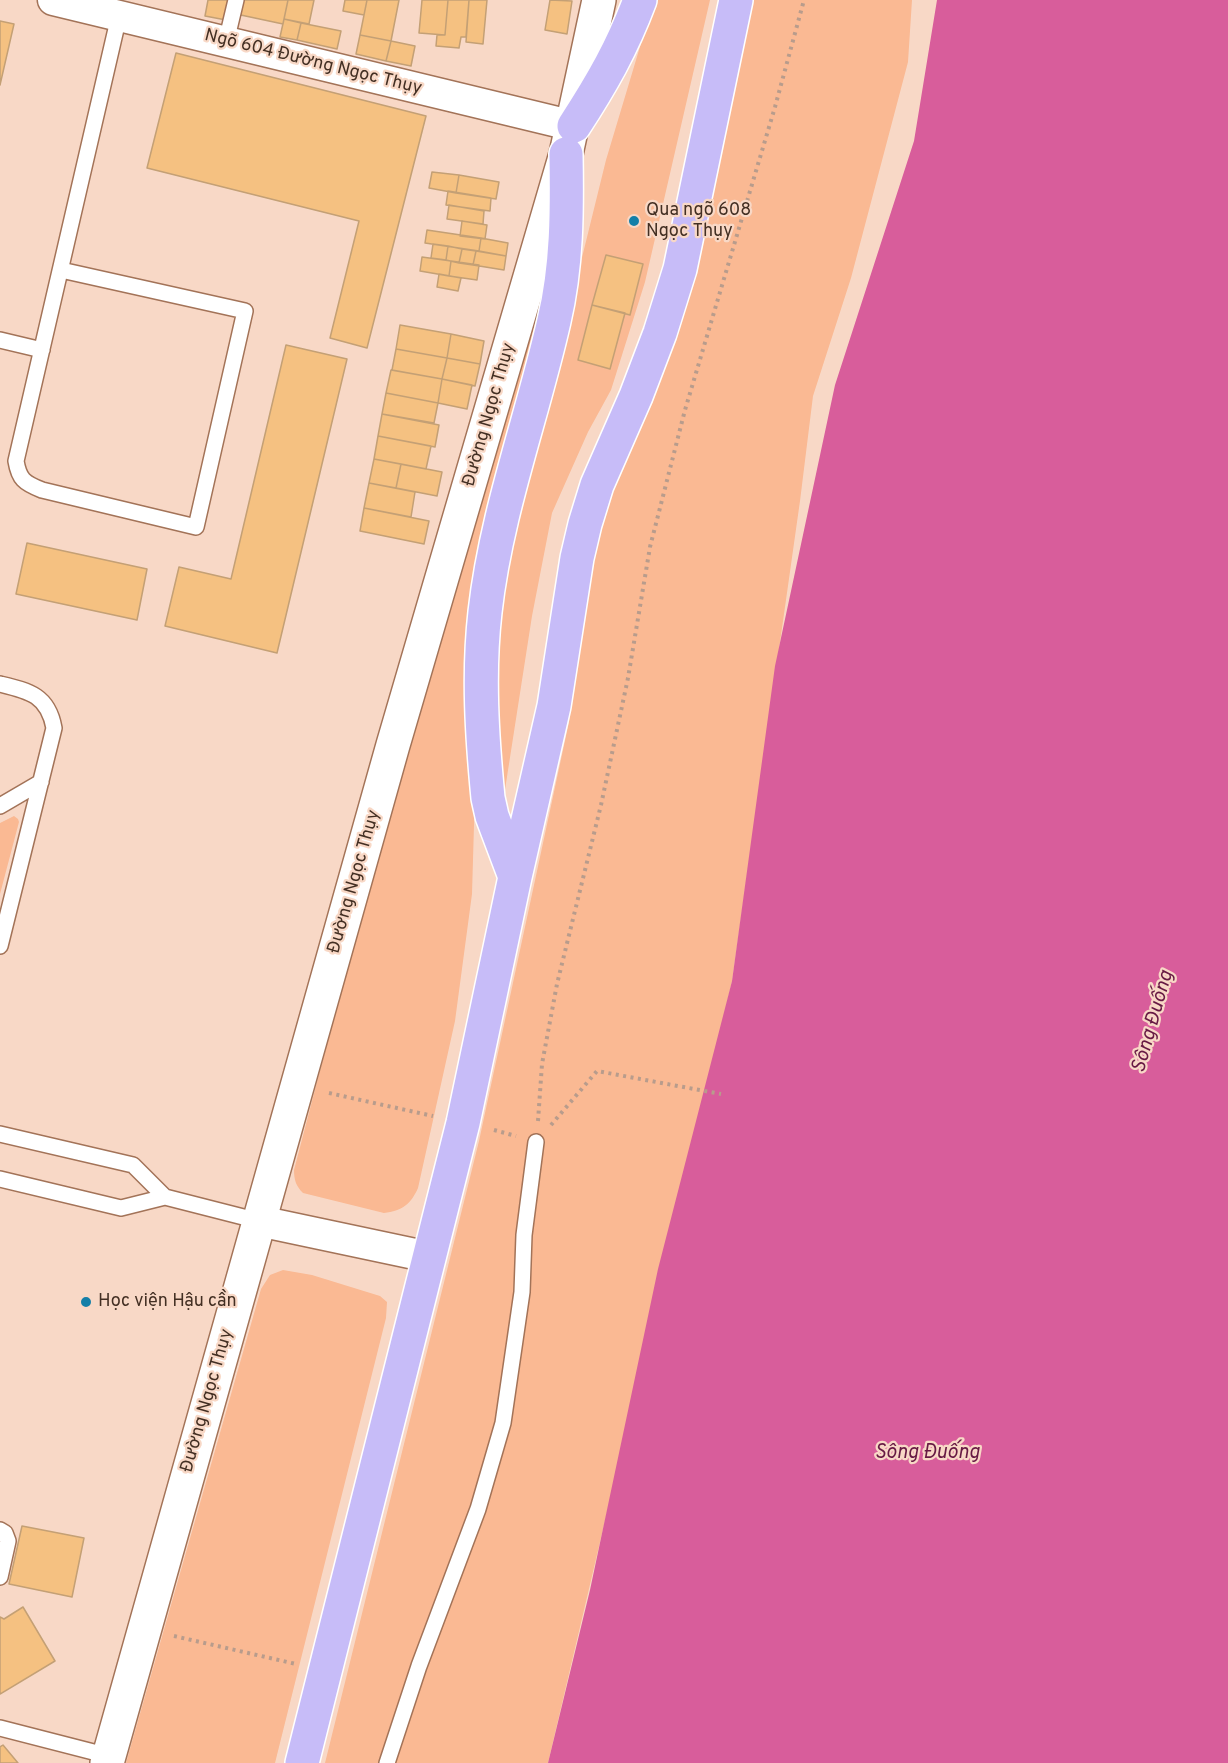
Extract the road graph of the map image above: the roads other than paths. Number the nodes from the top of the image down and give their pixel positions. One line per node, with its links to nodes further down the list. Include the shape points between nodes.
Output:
1 (53, 0): 6 (street, Ngõ 604 Đường Ngọc Thụy)
2 (236, 0): 7 (lane)
3 (599, 0): 8 (street, Đường Ngọc Thụy)
4 (640, 0): 8 (main road, via 625,39)
5 (736, 0): 15 (main road, via 680,269 660,333 597,485 585,524 554,706)
6 (119, 16): 7 (street, Ngõ 604 Đường Ngọc Thụy); 9 (lane)
7 (226, 42): 8 (street, Ngõ 604 Đường Ngọc Thụy)
8 (570, 140): 15 (main road, via 563,273 504,512 485,612 480,682 488,798); 21 (street, Đường Ngọc Thụy)
9 (61, 270): 11 (lane); 11 (lane, via 245,311 196,527 42,490 19,475 16,461)
10 (0, 340): 11 (lane)
11 (42, 350)
12 (0, 684): 13 (lane, via 27,691 41,700 51,714 54,728)
13 (41, 782): 14 (lane); 16 (lane)
14 (0, 806)
15 (515, 877): 22 (main road, via 463,1123)
16 (0, 946)
17 (0, 1134): 20 (lane, via 133,1165)
18 (536, 1142): 28 (lane, via 524,1235 522,1292 503,1424 478,1509)
19 (0, 1179): 20 (lane, via 121,1208)
20 (165, 1197): 21 (lane)
21 (259, 1221): 22 (street); 26 (street, Đường Ngọc Thụy)
22 (429, 1257): 27 (main road)
23 (0, 1530): 24 (lane, via 8,1542)
24 (0, 1577)
25 (0, 1728): 26 (lane)
26 (108, 1760)
27 (302, 1763)
28 (387, 1763)

